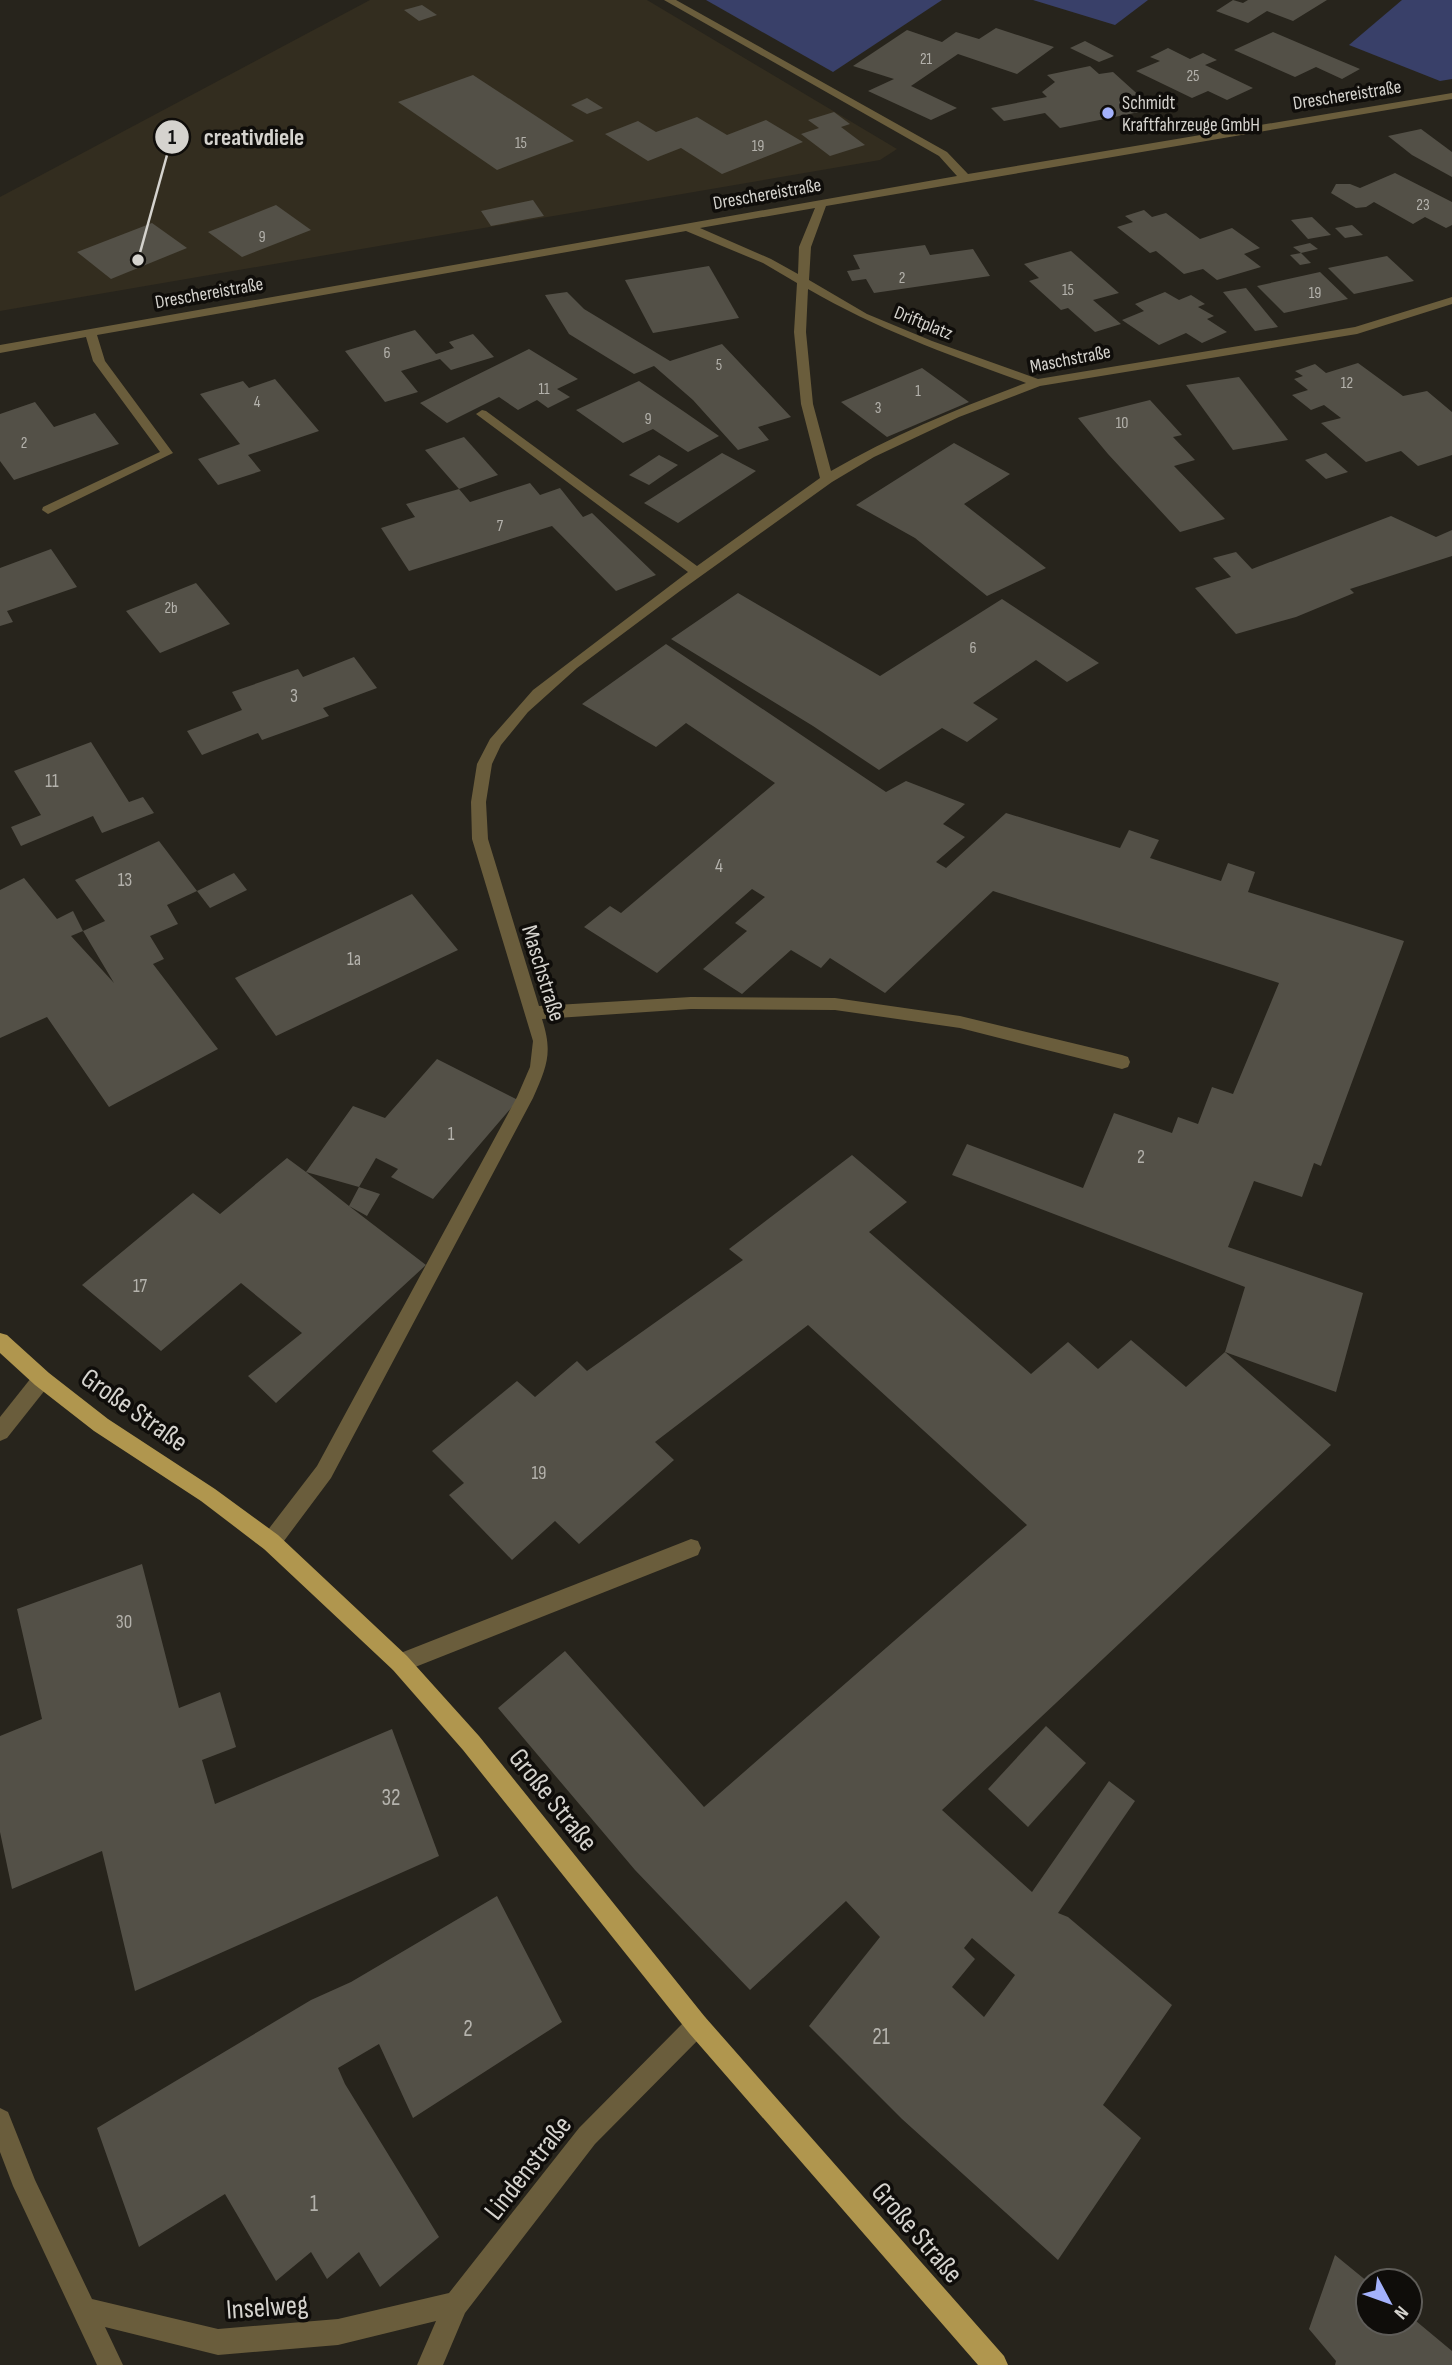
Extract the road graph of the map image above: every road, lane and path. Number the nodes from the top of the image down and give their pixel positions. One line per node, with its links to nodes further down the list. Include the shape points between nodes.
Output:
1 (669, 0): 3 (street, via 943,154)
2 (1452, 96): 3 (street, Dreschereistraße)
3 (965, 178): 4 (street, Dreschereistraße)
4 (822, 204): 5 (street, Dreschereistraße); 6 (street, via 805,247)
5 (687, 227): 6 (street, Driftplatz, via 767,261); 8 (street, Dreschereistraße)
6 (802, 283): 10 (street, Driftplatz, via 874,321); 12 (street, via 800,332 807,404)
7 (1452, 300): 10 (street, Maschstraße, via 1357,330)
8 (90, 333): 9 (street, Dreschereistraße); 13 (street, via 99,361 167,453)
9 (0, 349)
10 (1037, 383): 12 (street, Maschstraße, via 955,414)
11 (482, 414): 14 (street)
12 (827, 479): 14 (street, Maschstraße)
13 (48, 510)
14 (696, 572): 15 (street, Maschstraße, via 564,671 522,709 494,743 482,770 477,808 480,839)
15 (533, 1013): 16 (street, via 691,1003 835,1004 960,1022); 20 (street, Maschstraße, via 541,1041 538,1067 525,1098 324,1472)
16 (1122, 1062)
17 (0, 1341): 18 (main road, Große Straße)
18 (42, 1379): 19 (street); 20 (main road, Große Straße)
19 (0, 1432)
20 (271, 1542): 22 (main road, Große Straße)
21 (691, 1548): 22 (street)
22 (400, 1663): 23 (main road, Große Straße, via 471,1743)
23 (697, 2025): 25 (street, Lindenstraße, via 587,2136); 29 (main road, Große Straße)
24 (0, 2120): 26 (street, via 25,2186)
25 (456, 2304): 26 (street, Inselweg, via 338,2332 218,2342); 28 (street, Lindenstraße)
26 (83, 2309): 27 (street)
27 (110, 2365)
28 (430, 2365)
29 (995, 2365)

